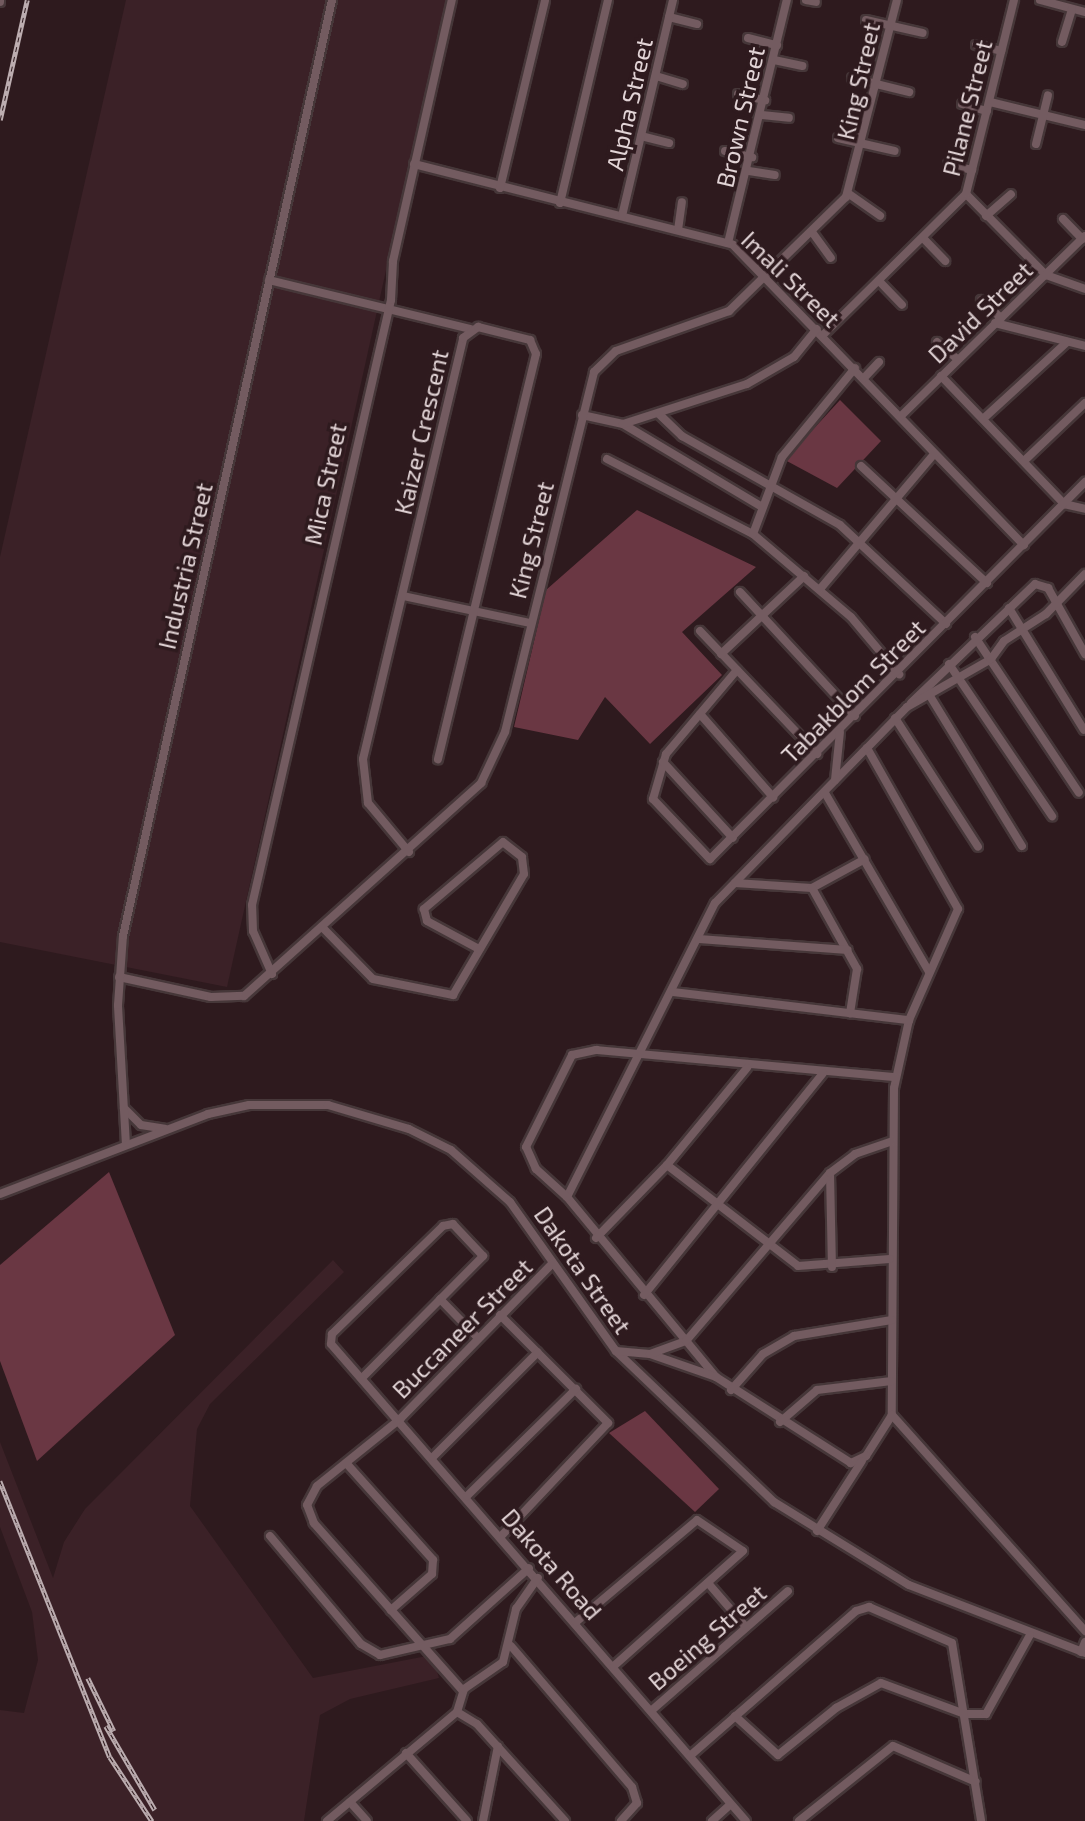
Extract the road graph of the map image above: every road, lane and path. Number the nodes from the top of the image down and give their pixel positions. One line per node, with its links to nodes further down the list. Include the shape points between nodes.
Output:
1 (332, 0): 72 (street, Industria Street)
2 (452, 0): 49 (street, Mica Street)
3 (545, 0): 53 (street)
4 (608, 0): 58 (street)
5 (673, 0): 14 (street, Alpha Street)
6 (787, 0): 21 (street, Brown Street)
7 (806, 0): 11 (street)
8 (897, 0): 17 (street, King Street)
9 (1014, 0): 23 (street, Pilane Street)
10 (1040, 0): 12 (street)
11 (816, 2)
12 (1072, 9): 13 (street); 20 (street)
13 (1085, 12)
14 (669, 17): 16 (street); 26 (street, Alpha Street)
15 (866, 20): 17 (street)
16 (697, 24)
17 (890, 26): 18 (street); 29 (street, King Street)
18 (923, 33)
19 (748, 38): 21 (street)
20 (1062, 41)
21 (777, 45): 24 (street, Brown Street)
22 (976, 45): 23 (street)
23 (1002, 51): 35 (street, Pilane Street)
24 (774, 60): 25 (street); 33 (street, Brown Street)
25 (802, 66)
26 (656, 76): 28 (street); 40 (street, Alpha Street)
27 (852, 78): 29 (street)
28 (683, 84)
29 (877, 84): 30 (street); 43 (street, King Street)
30 (909, 92)
31 (738, 94): 33 (street)
32 (1048, 95): 37 (street)
33 (765, 100): 36 (street, Brown Street)
34 (962, 104): 35 (street)
35 (988, 106): 37 (street); 50 (street, Pilane Street)
36 (762, 115): 38 (street); 47 (street, Brown Street)
37 (1044, 116): 39 (street); 44 (street)
38 (789, 118)
39 (1085, 125)
40 (641, 136): 42 (street); 59 (street, Alpha Street)
41 (838, 138): 43 (street)
42 (669, 143)
43 (863, 144): 46 (street); 54 (street, King Street)
44 (1036, 144)
45 (725, 151): 47 (street)
46 (895, 151)
47 (752, 157): 51 (street, Brown Street)
48 (948, 164): 50 (street)
49 (414, 167): 53 (street, Imali Street); 77 (street, Mica Street)
50 (972, 170): 55 (street, Pilane Street)
51 (748, 171): 52 (street); 67 (street, Brown Street)
52 (775, 175)
53 (500, 188): 58 (street, Imali Street)
54 (849, 194): 60 (street); 64 (street, King Street)
55 (966, 194): 61 (street); 66 (street, Pilane Street)
56 (1011, 194): 61 (street)
57 (682, 202): 63 (street)
58 (560, 203): 59 (street, Imali Street)
59 (622, 216): 63 (street, Imali Street)
60 (880, 216)
61 (986, 216): 70 (street)
62 (1063, 219): 65 (street)
63 (678, 230): 67 (street, Imali Street)
64 (812, 232): 68 (street); 71 (street, King Street)
65 (1084, 237): 70 (street, David Street)
66 (923, 238): 69 (street); 73 (street, Pilane Street)
67 (728, 243): 71 (street, Imali Street)
68 (831, 258)
69 (945, 261)
70 (1046, 275): 74 (street); 78 (street, David Street)
71 (763, 276): 80 (street, Imali Street); 91 (street, King Street, via 723,315 607,357 594,372)
72 (269, 280): 77 (street); 159 (street, Industria Street, via 123,936)
73 (879, 281): 76 (street); 80 (street, Pilane Street)
74 (1085, 289)
75 (981, 300): 78 (street)
76 (902, 305)
77 (389, 306): 79 (street); 158 (street, Mica Street, via 252,905 253,931)
78 (998, 320): 82 (street); 84 (street, David Street)
79 (470, 329): 113 (street, Kaizer Crescent); 116 (street, Kaizer Crescent, via 528,339 536,349)
80 (820, 332): 86 (street, Imali Street); 90 (street, Pilane Street, via 794,357 768,373)
81 (937, 342): 84 (street)
82 (1067, 342): 83 (street); 93 (street)
83 (1085, 346)
84 (957, 359): 87 (street, David Street)
85 (879, 362): 88 (street)
86 (855, 368): 88 (street, Imali Street); 100 (street, via 791,444)
87 (941, 376): 92 (street, David Street); 93 (street)
88 (864, 378): 92 (street, Imali Street)
89 (1085, 402): 97 (street)
90 (659, 414): 94 (street, Pilane Street); 100 (street, via 682,436)
91 (582, 415): 94 (street); 118 (street, King Street)
92 (901, 416): 95 (street, Imali Street)
93 (983, 419): 97 (street)
94 (623, 424): 103 (street)
95 (934, 454): 101 (street); 107 (street, Imali Street)
96 (607, 459): 105 (street)
97 (1024, 461): 102 (street)
98 (861, 466): 101 (street)
99 (1085, 482): 102 (street, Tabakblom Street)
100 (770, 484): 103 (street); 106 (street)
101 (897, 499): 106 (street); 110 (street)
102 (1063, 504): 104 (street); 107 (street, Tabakblom Street)
103 (762, 507): 105 (street)
104 (1085, 509)
105 (753, 534): 109 (street)
106 (859, 541): 111 (street); 119 (street)
107 (1024, 545): 110 (street, Tabakblom Street)
108 (1085, 574): 114 (street)
109 (804, 576): 111 (street); 117 (street)
110 (987, 583): 119 (street, Tabakblom Street)
111 (820, 589): 128 (street)
112 (740, 592): 117 (street)
113 (403, 596): 116 (street); 149 (street, Kaizer Crescent, via 362,772 372,811)
114 (1057, 604): 115 (street, via 1045,585 1035,584); 120 (street); 124 (street)
115 (1009, 608): 120 (street); 122 (street)
116 (474, 613): 118 (street); 139 (street, Kaizer Crescent)
117 (765, 617): 123 (street); 133 (street)
118 (530, 623): 149 (street, King Street, via 494,762 469,797)
119 (946, 624): 128 (street, Tabakblom Street)
120 (1025, 629): 125 (street, via 1004,641); 135 (street)
121 (700, 631): 123 (street)
122 (975, 637): 125 (street); 126 (street)
123 (721, 654): 127 (street)
124 (1085, 654)
125 (991, 659): 129 (street); 143 (street)
126 (949, 664): 129 (street); 131 (street)
127 (737, 670): 132 (street); 138 (street)
128 (899, 674): 133 (street, Tabakblom Street)
129 (961, 679): 130 (street); 145 (street)
130 (930, 696): 131 (street); 147 (street)
131 (907, 707): 134 (street)
132 (700, 714): 140 (street); 144 (street)
133 (855, 716): 136 (street, Tabakblom Street)
134 (895, 718): 137 (street); 148 (street)
135 (1084, 730)
136 (839, 732): 138 (street, Tabakblom Street); 141 (street)
137 (867, 748): 141 (street); 157 (street, via 957,904 956,920)
138 (817, 754): 144 (street, Tabakblom Street)
139 (438, 759)
140 (663, 762): 146 (street); 146 (street, Tabakblom Street, via 655,792 657,808 710,859)
141 (835, 783): 142 (street)
142 (825, 793): 150 (street); 151 (street)
143 (1079, 793)
144 (774, 797): 146 (street, Tabakblom Street)
145 (1052, 816)
146 (733, 838)
147 (1022, 846)
148 (978, 847)
149 (409, 852): 153 (street, King Street)
150 (865, 859): 152 (street); 157 (street)
151 (735, 883): 152 (street); 154 (street, via 710,910)
152 (812, 888): 156 (street)
153 (323, 928): 155 (street, via 373,979 437,996 456,992); 158 (street, King Street)
154 (698, 939): 156 (street); 160 (street)
155 (479, 949): 155 (street, via 524,874 522,857 503,842 424,909 426,921)
156 (848, 950): 161 (street, via 858,974)
157 (929, 972): 162 (street)
158 (272, 974): 159 (street, King Street, via 227,999)
159 (119, 977): 167 (street, Industria Street)
160 (673, 992): 161 (street); 163 (street)
161 (850, 1013): 162 (street)
162 (908, 1020): 166 (street)
163 (643, 1055): 164 (street); 174 (street); 174 (street, via 583,1052 562,1066 526,1147 536,1169)
164 (747, 1068): 165 (street); 171 (street)
165 (823, 1073): 166 (street); 175 (street)
166 (895, 1077): 169 (street)
167 (122, 1098): 168 (street, via 134,1122); 170 (street, Industria Street)
168 (168, 1129): 170 (street, Dakota Street); 179 (street, Dakota Street, via 268,1103 328,1105 386,1119 451,1150 491,1184)
169 (892, 1141): 172 (street, via 855,1154); 178 (street)
170 (126, 1145): 173 (street, Dakota Street)
171 (667, 1165): 175 (street); 176 (street)
172 (830, 1172): 177 (street); 180 (street)
173 (0, 1194)
174 (567, 1197): 176 (street)
175 (717, 1204): 177 (street); 181 (street)
176 (596, 1237): 181 (street)
177 (769, 1246): 180 (street, via 803,1268); 186 (street)
178 (890, 1259): 180 (street); 184 (street)
179 (552, 1264): 183 (street, Buccaneer Street); 187 (street, Dakota Street)
180 (832, 1267)
181 (644, 1295): 186 (street)
182 (440, 1299): 185 (street); 191 (street); 191 (street, Dakota Road, via 484,1254 448,1223 332,1334 333,1347)
183 (500, 1315): 185 (street, Buccaneer Street); 188 (street)
184 (892, 1320): 192 (street); 194 (street, via 794,1336 763,1354)
185 (477, 1337): 196 (street, Buccaneer Street)
186 (686, 1341): 189 (street); 190 (street)
187 (616, 1351): 189 (street); 202 (street, Dakota Street, via 722,1458)
188 (538, 1352): 193 (street); 198 (street)
189 (650, 1354): 190 (street)
190 (716, 1377): 194 (street)
191 (362, 1378): 196 (street, Dakota Road)
192 (891, 1381): 195 (street); 197 (street, via 817,1390)
193 (576, 1389): 201 (street); 203 (street, via 607,1419 606,1428)
194 (731, 1390): 197 (street)
195 (892, 1415): 199 (street); 212 (street)
196 (400, 1419): 198 (street, Dakota Road); 200 (street, Buccaneer Street)
197 (780, 1422): 199 (street, via 840,1460)
198 (433, 1457): 201 (street, Dakota Road)
199 (862, 1461): 202 (street)
200 (346, 1464): 209 (street, Buccaneer Street, via 317,1486 308,1514); 209 (street, via 433,1560 432,1574)
201 (467, 1496): 203 (street, Dakota Road)
202 (817, 1531): 213 (street, Dakota Street, via 918,1589)
203 (502, 1535): 205 (street, Dakota Road)
204 (270, 1536): 215 (street, via 366,1650 390,1655)
205 (529, 1568): 206 (street, Dakota Road); 215 (street, via 450,1639)
206 (538, 1578): 210 (street, Dakota Road); 216 (street, via 516,1609)
207 (708, 1583): 210 (street, via 743,1551 697,1520); 211 (street); 218 (street)
208 (788, 1591): 211 (street, Boeing Street)
209 (391, 1610): 215 (street)
210 (576, 1622): 218 (street, Dakota Road)
211 (746, 1628): 220 (street, Boeing Street)
212 (1085, 1631)
213 (1031, 1635): 217 (street, Dakota Street); 222 (street, via 991,1710)
214 (1085, 1642): 217 (street)
215 (426, 1646): 219 (street)
216 (511, 1646): 219 (street, via 491,1675); 235 (street, via 632,1787 637,1803)
217 (1083, 1653)
218 (614, 1666): 220 (street, Dakota Road)
219 (463, 1691): 221 (street)
220 (651, 1711): 226 (street, Dakota Road)
221 (457, 1712): 224 (street); 225 (street)
222 (965, 1714): 223 (street, via 895,1683 881,1683 836,1708 778,1755); 223 (street, via 952,1643 864,1607); 227 (street)
223 (736, 1716): 226 (street)
224 (498, 1746): 233 (street); 234 (street)
225 (406, 1753): 228 (street); 232 (street)
226 (691, 1755): 229 (street, Dakota Road)
227 (976, 1782): 238 (street, via 893,1746); 239 (street)
228 (350, 1802): 230 (street); 231 (street)
229 (731, 1804): 236 (street); 237 (street, Dakota Road)
230 (327, 1821)
231 (367, 1821)
232 (467, 1821)
233 (483, 1821)
234 (565, 1821)
235 (621, 1821)
236 (712, 1821)
237 (746, 1821)
238 (799, 1821)
239 (981, 1821)

